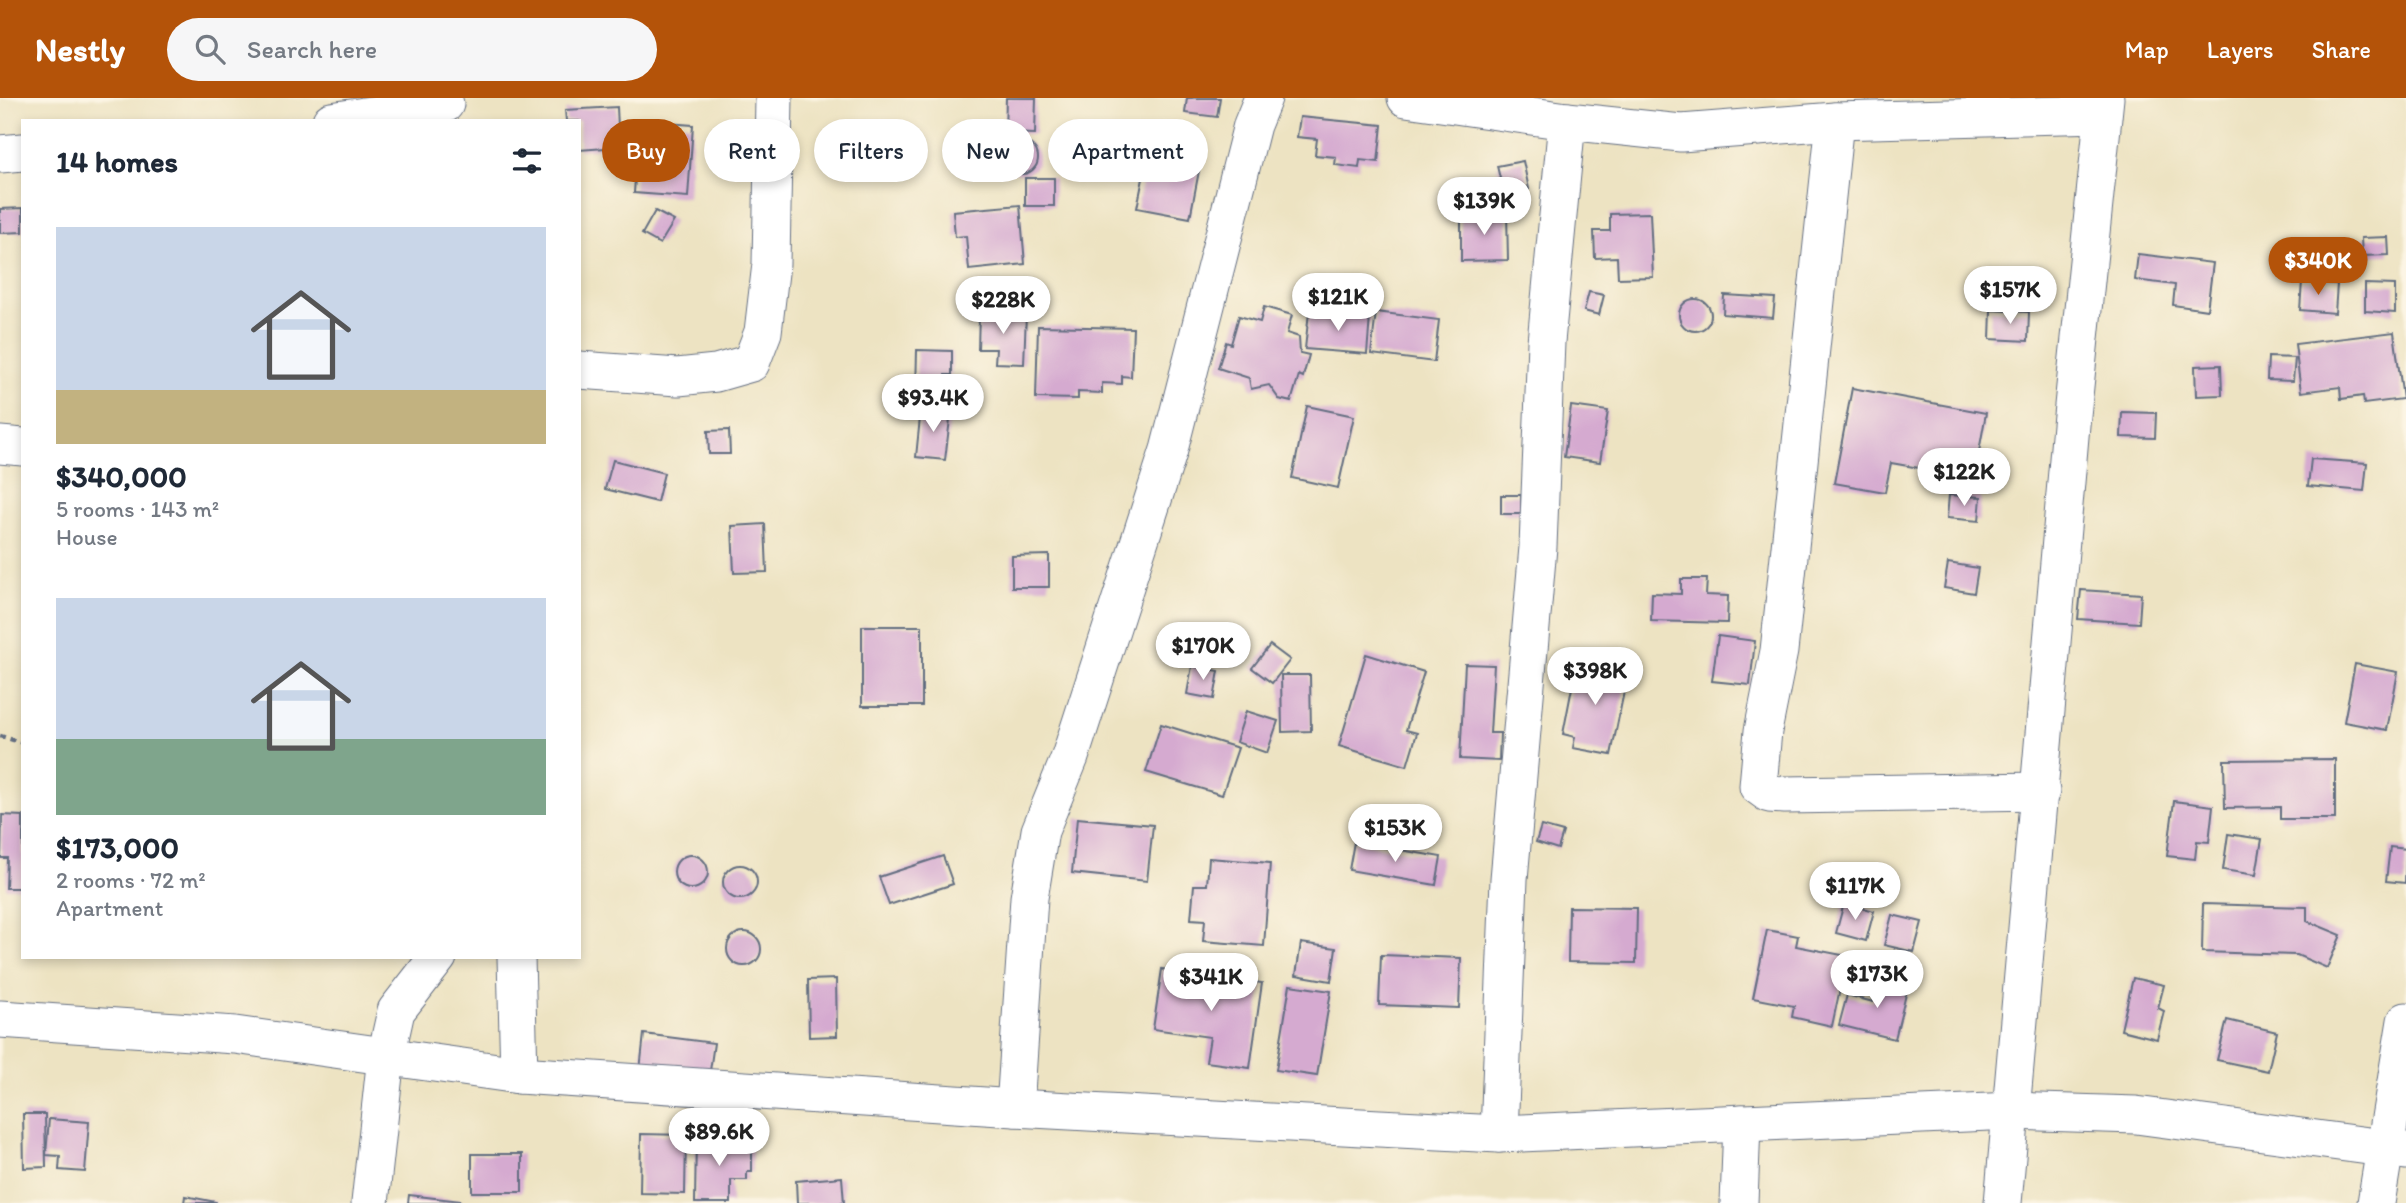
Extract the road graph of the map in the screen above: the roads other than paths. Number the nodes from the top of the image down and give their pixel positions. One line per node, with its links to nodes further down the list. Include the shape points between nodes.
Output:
1 (774, 98): 11 (street, via 771,264 763,332 751,363 678,377)
2 (1263, 98): 21 (street, via 1252,125 1169,450 1070,757 1040,831 1029,898)
3 (1406, 98): 7 (street)
4 (2104, 106): 8 (street); 14 (street)
5 (446, 108): 6 (street)
6 (349, 119)
7 (1567, 121): 8 (street, via 1682,133); 24 (street, via 1546,342 1538,547 1509,879)
8 (1835, 121): 14 (street, via 1779,651 1758,786 1769,794 1785,795)
9 (21, 152): 10 (street)
10 (0, 153)
11 (581, 370)
12 (0, 445): 13 (street)
13 (21, 447)
14 (2040, 791): 22 (street)
15 (436, 959): 19 (street, via 397,1011)
16 (516, 959): 20 (street)
17 (0, 1020): 19 (street, via 235,1035)
18 (2406, 1021): 25 (street)
19 (386, 1056): 20 (street); 26 (street)
20 (519, 1075): 21 (street)
21 (1015, 1108): 24 (street)
22 (2012, 1111): 23 (street); 25 (street, via 2136,1115); 28 (street)
23 (1742, 1123): 24 (street); 27 (street)
24 (1499, 1133)
25 (2396, 1149): 29 (street)
26 (370, 1203)
27 (1739, 1203)
28 (2003, 1203)
29 (2376, 1203)

